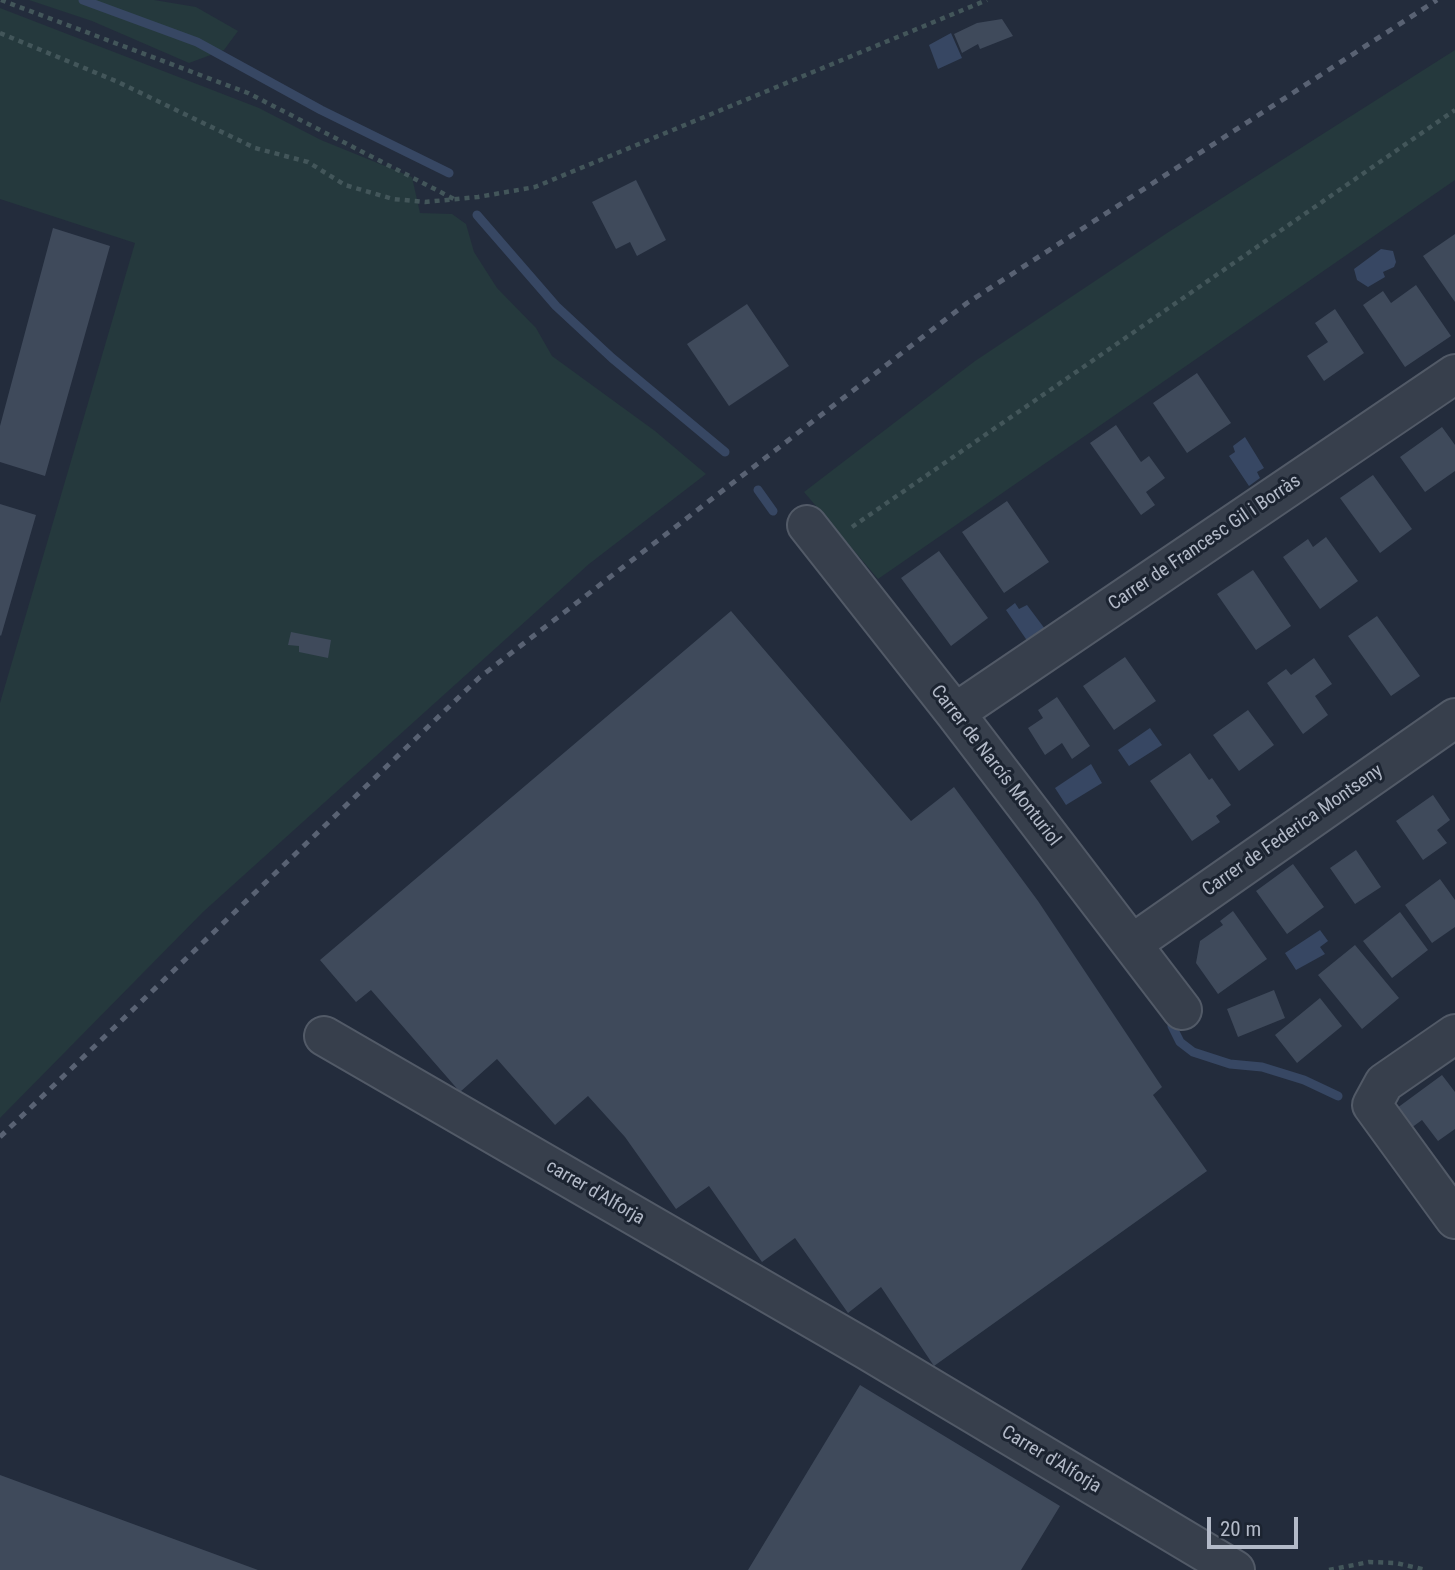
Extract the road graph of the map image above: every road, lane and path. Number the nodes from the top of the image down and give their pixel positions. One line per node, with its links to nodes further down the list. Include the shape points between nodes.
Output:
1 (1, 0): 5 (path, via 248,93)
2 (987, 0): 5 (path, via 535,187)
3 (0, 33): 5 (path, via 118,82 255,148 308,162 345,185 393,199)
4 (1455, 110): 8 (path)
5 (455, 199)
6 (1455, 374): 9 (street, Carrer de Francesc Gil i Borràs)
7 (807, 525): 9 (street, Carrer de Narcís Monturiol)
8 (849, 529)
9 (955, 713): 11 (street, Carrer de Narcís Monturiol)
10 (1455, 719): 11 (street, Carrer de Federica Montseny)
11 (1132, 944): 12 (street, Carrer de Narcís Monturiol)
12 (1182, 1010)
13 (1455, 1034): 15 (street, via 1384,1083 1372,1105)
14 (324, 1036): 16 (street, carrer d'Alforja)
15 (1455, 1219)
16 (867, 1350): 17 (street, Carrer d'Alforja)
17 (1235, 1570)
18 (1329, 1570): 19 (path, via 1369,1562)
19 (1426, 1570)

